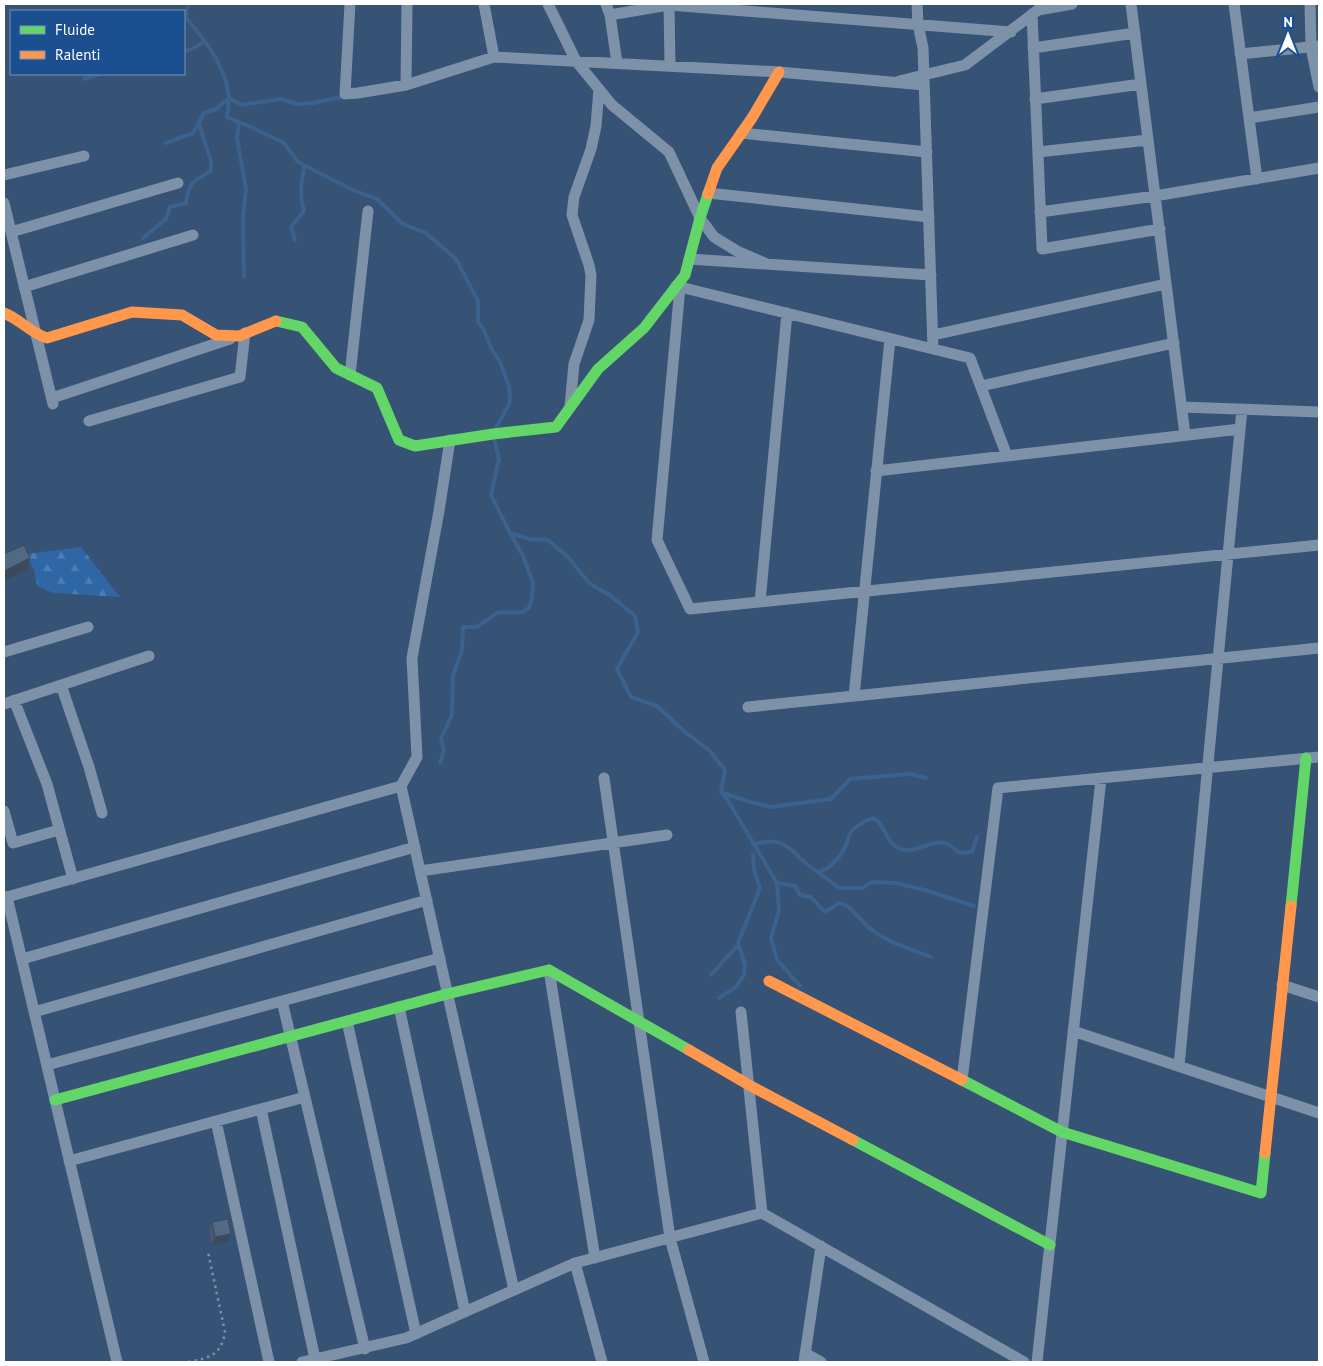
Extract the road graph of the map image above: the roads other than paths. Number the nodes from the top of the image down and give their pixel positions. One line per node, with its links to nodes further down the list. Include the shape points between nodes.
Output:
1 (350, 4): 26 (street, via 345,94)
2 (407, 4): 26 (street)
3 (484, 4): 19 (street)
4 (548, 4): 20 (street)
5 (671, 4): 11 (street); 13 (street); 22 (street)
6 (917, 4): 13 (street)
7 (1072, 4): 12 (street)
8 (1131, 4): 15 (street)
9 (1234, 4): 18 (street)
10 (1310, 4): 16 (street)
11 (608, 9): 21 (street)
12 (1032, 14): 14 (street); 17 (street)
13 (918, 24): 14 (street); 24 (street)
14 (1011, 32): 24 (street, via 965,65)
15 (1135, 33): 17 (street); 25 (street)
16 (1315, 47): 18 (street); 27 (street)
17 (1033, 48): 29 (street)
18 (1240, 54): 31 (street)
19 (494, 57): 20 (street); 26 (street)
20 (576, 61): 21 (street); 28 (street)
21 (617, 63): 22 (street)
22 (670, 66): 23 (street)
23 (779, 72): 24 (street, via 894,82); 32 (street)
24 (924, 80): 34 (street)
25 (1141, 84): 29 (street); 33 (street)
26 (406, 85)
27 (1319, 88)
28 (599, 89): 47 (street, via 612,105 670,152); 68 (street, via 591,149 574,197 572,215 591,276 588,320 574,364)
29 (1035, 99): 35 (street)
30 (1319, 107): 31 (street)
31 (1249, 118): 39 (street)
32 (741, 133): 34 (street); 41 (street, via 716,168)
33 (1148, 140): 35 (street); 42 (street)
34 (926, 152): 46 (street)
35 (1038, 152): 45 (street)
36 (84, 156): 38 (street)
37 (1319, 168): 39 (street)
38 (4, 175)
39 (1257, 179): 42 (street)
40 (178, 183): 49 (street)
41 (708, 193): 46 (street); 47 (street)
42 (1155, 196): 45 (street); 48 (street)
43 (4, 203): 49 (street)
44 (368, 211): 65 (street)
45 (1040, 212): 48 (street, via 1042,249)
46 (929, 217): 53 (street)
47 (700, 218): 51 (street); 52 (street, via 714,237)
48 (1160, 229): 54 (street)
49 (11, 232): 55 (street)
50 (192, 236): 55 (street)
51 (689, 259): 52 (street); 56 (street)
52 (767, 264): 53 (street)
53 (931, 275): 60 (street)
54 (1166, 284): 60 (street); 63 (street)
55 (24, 287): 61 (street)
56 (678, 287): 58 (street); 68 (street, via 644,328 598,369); 80 (street, via 658,540 690,610)
57 (4, 313): 61 (street)
58 (787, 314): 62 (street); 80 (street)
59 (242, 335): 61 (street, via 216,335 182,315 132,312 47,338); 61 (street, via 53,401); 65 (street, via 276,321 302,327 336,368); 71 (street, via 240,377)
60 (932, 335): 64 (street)
61 (36, 336)
62 (890, 339): 64 (street); 76 (street)
63 (1174, 343): 66 (street); 67 (street)
64 (933, 349): 66 (street, via 970,358)
65 (350, 375): 74 (street, via 378,388 399,440 415,446)
66 (981, 386): 75 (street)
67 (1182, 407): 69 (street); 73 (street)
68 (570, 408): 74 (street, via 556,427)
69 (1242, 409): 70 (street); 72 (street)
70 (1319, 412)
71 (89, 421)
72 (1240, 429): 73 (street); 78 (street)
73 (1185, 435): 75 (street)
74 (450, 440): 95 (street, via 412,658 417,757)
75 (1007, 456): 76 (street)
76 (876, 471): 79 (street)
77 (1319, 546): 78 (street)
78 (1228, 555): 79 (street); 85 (street)
79 (864, 592): 80 (street); 87 (street)
80 (760, 602)
81 (88, 627): 83 (street)
82 (1319, 648): 85 (street)
83 (4, 652)
84 (149, 656): 86 (street)
85 (1218, 658): 87 (street); 92 (street)
86 (61, 685): 88 (street); 97 (street)
87 (854, 696): 89 (street)
88 (9, 702): 98 (street, via 46,784)
89 (748, 707)
90 (1319, 757): 91 (street)
91 (1306, 758): 92 (street); 110 (street)
92 (1207, 768): 94 (street); 122 (street)
93 (604, 778): 100 (street)
94 (1101, 779): 119 (street); 123 (street, via 998,788)
95 (401, 786): 101 (street); 103 (street)
96 (4, 811): 98 (street, via 14,843)
97 (102, 813)
98 (59, 830): 103 (street)
99 (667, 835): 100 (street)
100 (613, 843): 102 (street); 118 (street)
101 (415, 847): 102 (street); 107 (street)
102 (420, 871): 105 (street)
103 (73, 879): 104 (street)
104 (6, 897): 107 (street)
105 (427, 900): 106 (street); 115 (street)
106 (440, 958): 111 (street); 113 (street)
107 (22, 959): 115 (street)
108 (549, 970): 111 (street); 118 (street); 137 (street)
109 (769, 981): 123 (street)
110 (1282, 986): 112 (street); 126 (street)
111 (448, 994): 114 (street); 139 (street)
112 (1319, 997)
113 (282, 1001): 120 (street); 121 (street)
114 (399, 1007): 117 (street); 140 (street)
115 (34, 1012): 121 (street)
116 (740, 1012): 124 (street)
117 (347, 1021): 120 (street); 141 (street)
118 (639, 1022): 124 (street); 134 (street)
119 (1073, 1031): 122 (street); 131 (street)
120 (291, 1036): 125 (street); 127 (street)
121 (47, 1065): 127 (street)
122 (1179, 1066): 126 (street)
123 (962, 1080): 131 (street)
124 (748, 1086): 133 (street); 135 (street)
125 (305, 1097): 128 (street); 142 (street)
126 (1271, 1097): 129 (street); 131 (street, via 1261,1193)
127 (55, 1100): 132 (street)
128 (261, 1109): 130 (street); 144 (street)
129 (1319, 1113)
130 (216, 1121): 132 (street); 146 (street)
131 (1062, 1132): 135 (street)
132 (69, 1161): 145 (street)
133 (762, 1213): 134 (street); 136 (street)
134 (670, 1238): 137 (street); 149 (street)
135 (1050, 1245): 152 (street)
136 (821, 1246): 143 (street); 151 (street)
137 (594, 1258): 138 (street)
138 (575, 1263): 139 (street); 148 (street)
139 (514, 1290): 140 (street)
140 (465, 1312): 141 (street)
141 (416, 1334): 142 (street)
142 (365, 1348): 144 (street)
143 (804, 1358): 150 (street)
144 (315, 1360): 147 (street)
145 (117, 1362)
146 (269, 1362)
147 (302, 1362)
148 (602, 1362)
149 (704, 1362)
150 (821, 1362)
151 (1024, 1362)
152 (1037, 1362)

